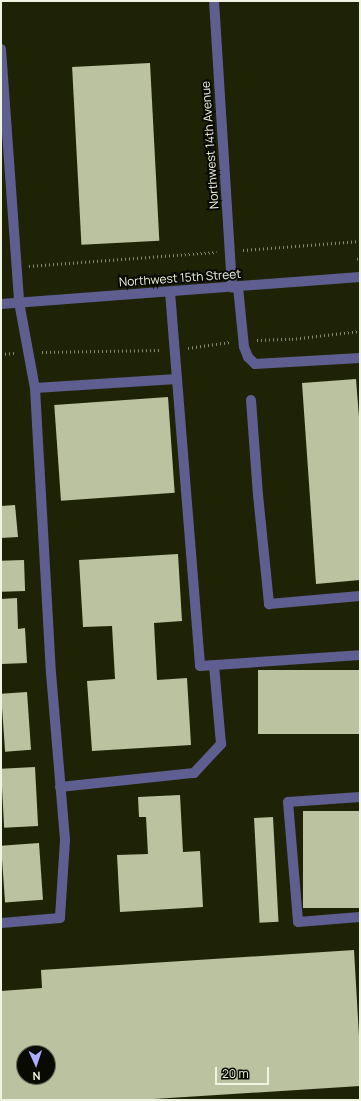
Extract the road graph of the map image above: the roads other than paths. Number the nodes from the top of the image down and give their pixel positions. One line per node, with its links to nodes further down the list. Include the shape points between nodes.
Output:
1 (214, 1): 4 (street, Northwest 14th Avenue, via 230,251)
2 (1, 49): 6 (street)
3 (360, 277): 4 (street, Northwest 15th Street)
4 (235, 287): 5 (street, Northwest 15th Street); 8 (street, Northwest 14th Avenue, via 244,347 248,358 255,364)
5 (170, 292): 6 (street, Northwest 15th Street); 9 (street)
6 (19, 302): 7 (street, Northwest 15th Street); 10 (street)
7 (1, 304)
8 (360, 358)
9 (177, 379): 10 (street); 14 (street, via 200,666)
10 (35, 388): 15 (street)
11 (251, 400): 12 (street, via 269,604)
12 (360, 596)
13 (360, 655): 14 (street)
14 (214, 665): 15 (street, via 221,744 194,773)
15 (60, 787): 18 (street, via 64,840 60,918)
16 (360, 797): 17 (street, via 288,802 298,922)
17 (360, 917)
18 (1, 923)

